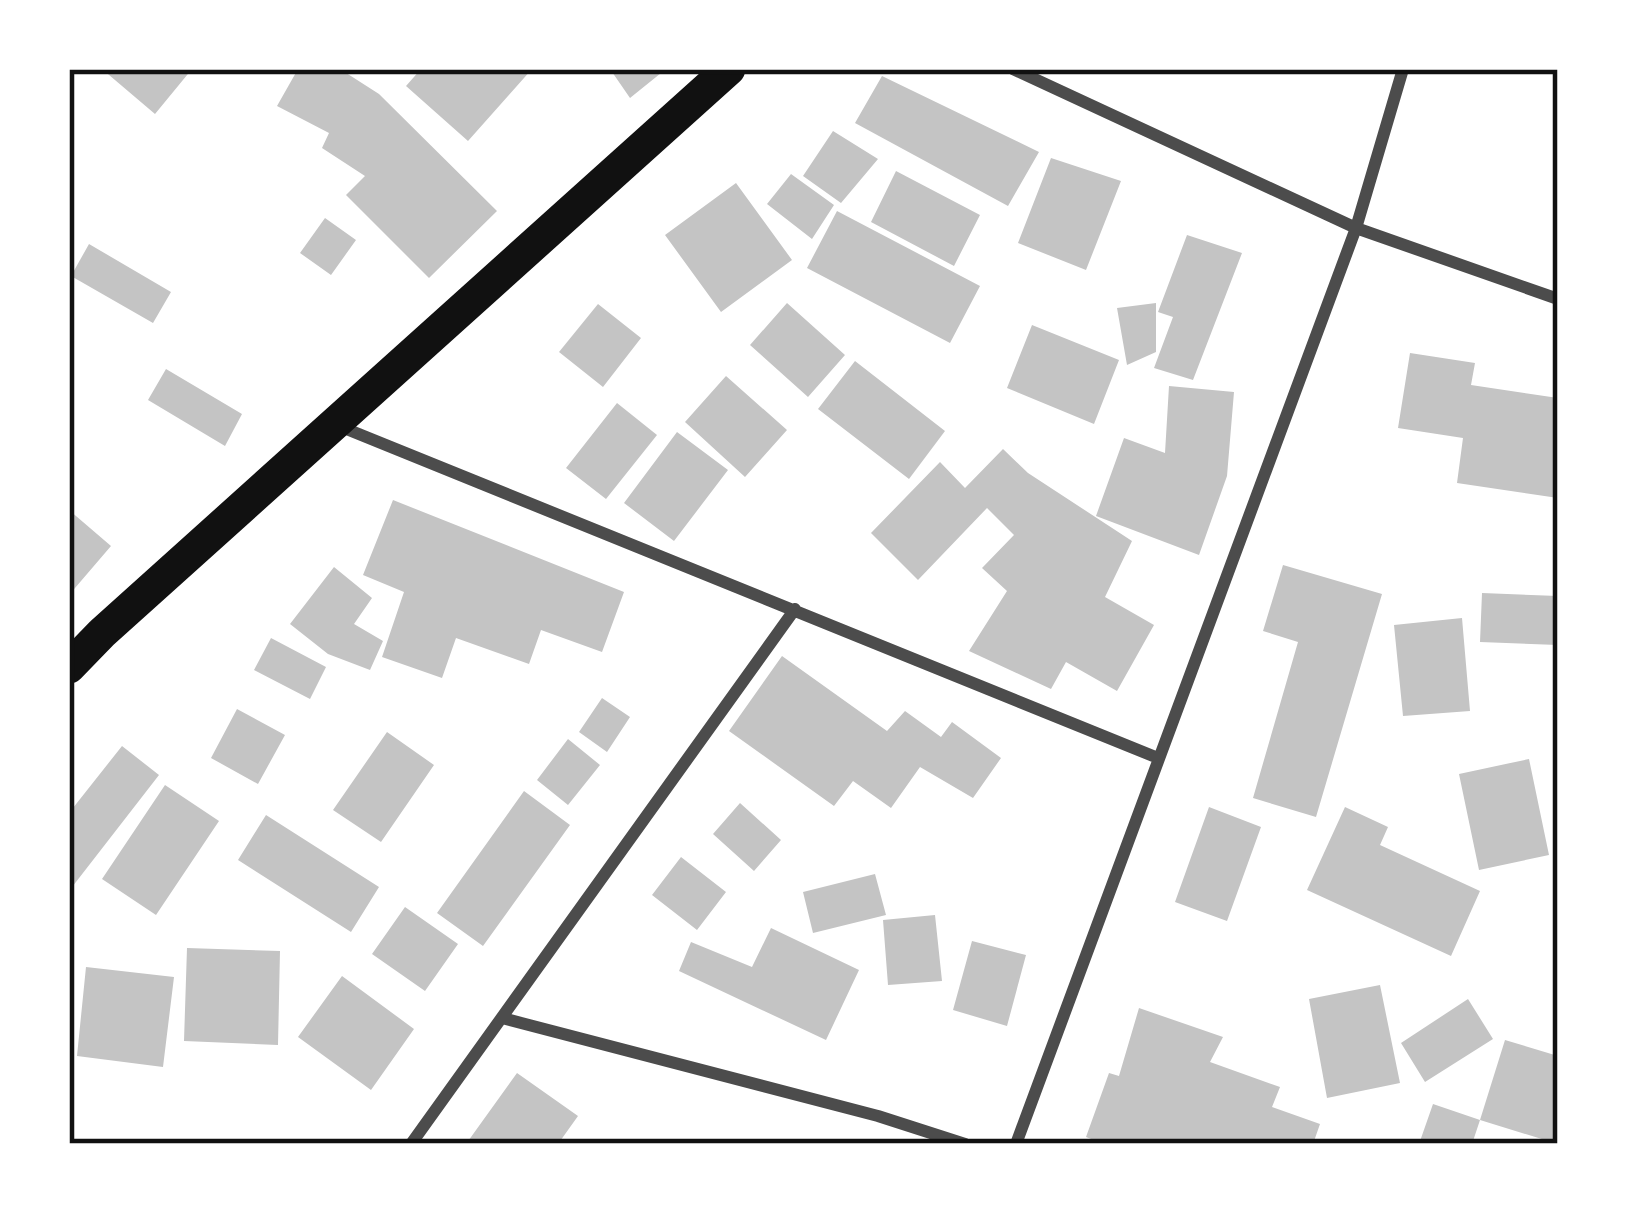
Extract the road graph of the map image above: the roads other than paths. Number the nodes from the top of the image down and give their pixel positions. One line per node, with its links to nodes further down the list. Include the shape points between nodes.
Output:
1 (728, 69): 6 (highway)
2 (1013, 69): 4 (street)
3 (1402, 69): 4 (street)
4 (1356, 228): 5 (street); 9 (street)
5 (1558, 299)
6 (332, 424): 7 (street); 8 (highway)
7 (795, 609): 9 (street); 10 (street)
8 (69, 668)
9 (1158, 758): 13 (street)
10 (502, 1018): 11 (street); 12 (street)
11 (411, 1144)
12 (965, 1144)
13 (1016, 1144)

